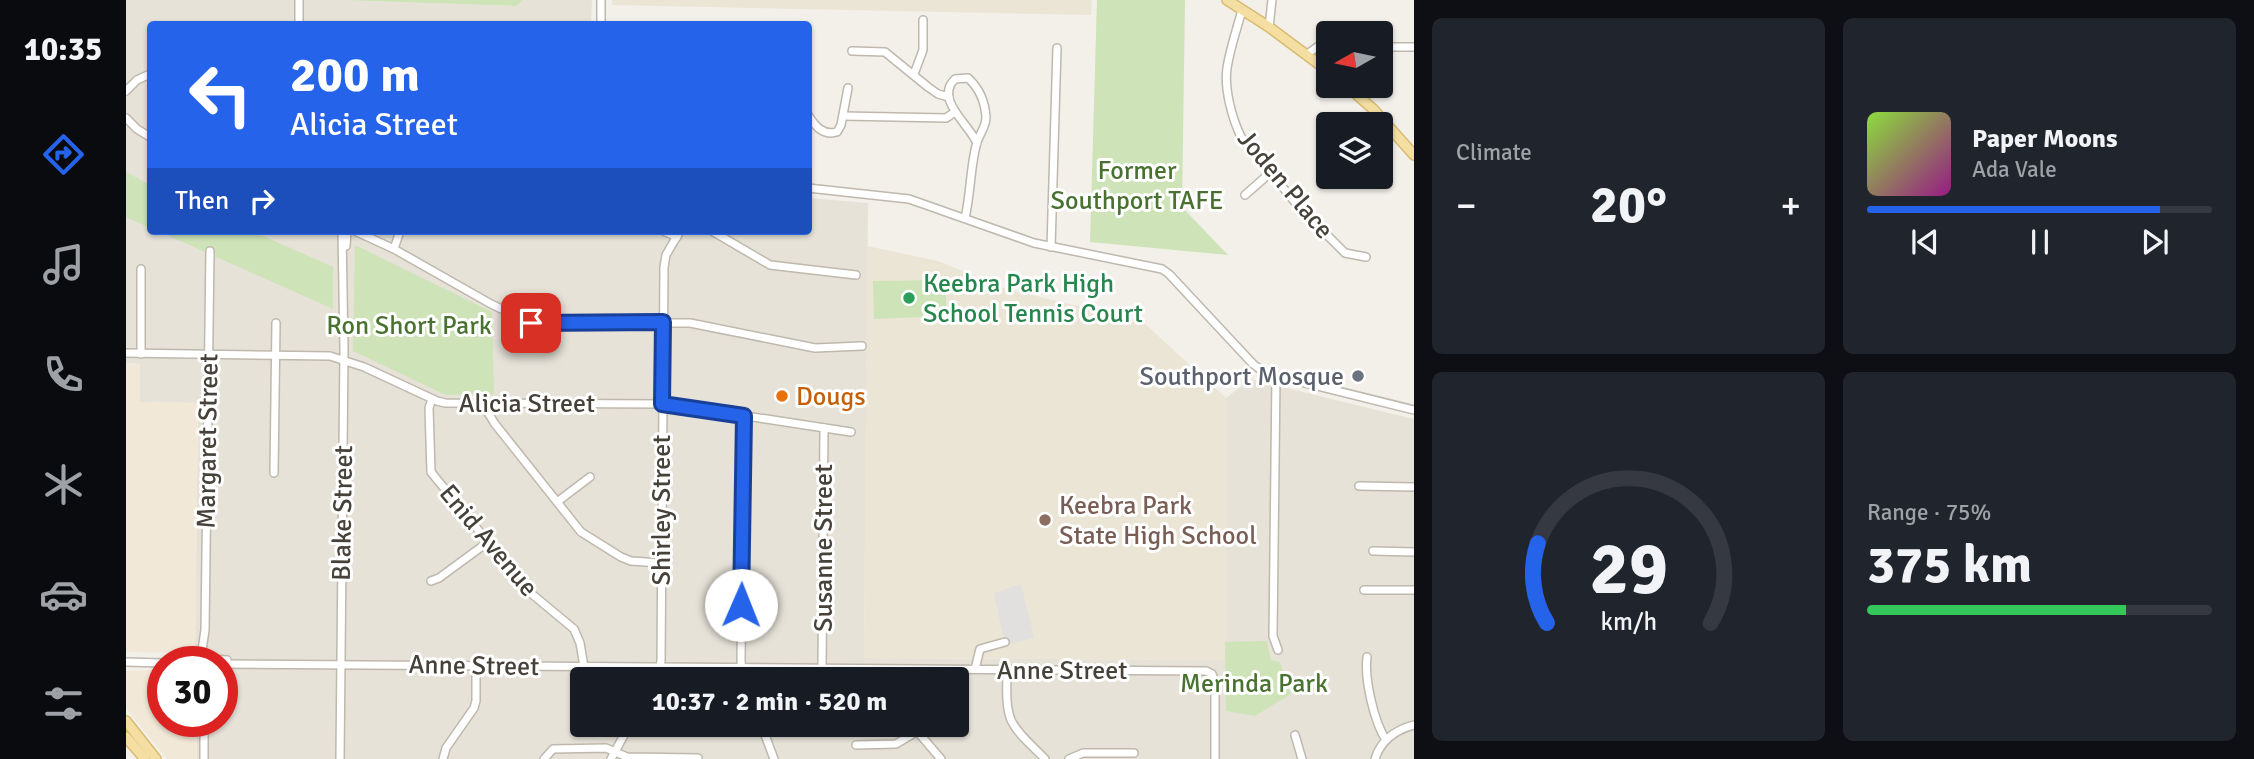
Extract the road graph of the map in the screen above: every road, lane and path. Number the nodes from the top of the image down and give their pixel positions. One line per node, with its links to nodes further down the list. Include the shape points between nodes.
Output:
1 (299, 0): 7 (street)
2 (601, 0): 8 (street)
3 (1227, 0): 5 (main road)
4 (1272, 0): 9 (street)
5 (1242, 9): 9 (main road); 30 (street, Joden Place, via 1227,70 1229,97 1241,137)
6 (923, 20): 17 (street, via 923,50)
7 (299, 21)
8 (601, 21)
9 (1269, 27): 15 (main road)
10 (1393, 47): 11 (street)
11 (1414, 47)
12 (1057, 48): 40 (street)
13 (1316, 48): 15 (street)
14 (852, 51): 17 (street, via 885,52)
15 (1306, 55): 16 (main road)
16 (1316, 62)
17 (914, 74): 21 (street, via 938,94)
18 (147, 75): 20 (street)
19 (848, 88): 24 (street)
20 (126, 91)
21 (949, 97): 23 (street); 28 (street, via 950,84 959,78 968,78 978,90 986,118)
22 (1361, 98): 29 (main road)
23 (956, 112): 24 (street, via 946,118); 28 (street)
24 (843, 117): 26 (street, via 832,134)
25 (126, 118): 27 (street)
26 (812, 120)
27 (147, 135)
28 (977, 143): 33 (street)
29 (1413, 151)
30 (1270, 173): 32 (street); 43 (street, Joden Place, via 1345,253)
31 (812, 188): 33 (street, via 909,199)
32 (1245, 195)
33 (965, 218): 40 (street)
34 (342, 235): 44 (street, Blake Street)
35 (347, 235): 44 (street, Blake Street)
36 (364, 235): 41 (street)
37 (399, 235): 41 (street)
38 (678, 235): 47 (street, Shirley Street, via 664,263)
39 (719, 235): 46 (street, via 770,265)
40 (1051, 247): 55 (street, via 1162,269 1253,364)
41 (394, 249): 47 (street, via 531,323)
42 (210, 251): 52 (street, Margaret Street)
43 (1366, 257)
44 (344, 268): 54 (street, Blake Street)
45 (141, 269): 51 (street)
46 (856, 275)
47 (663, 322): 49 (street, via 703,325 814,348); 58 (street, Shirley Street)
48 (276, 323): 53 (street)
49 (862, 346)
50 (126, 353): 51 (street, Alicia Street)
51 (141, 354): 52 (street, Alicia Street)
52 (208, 354): 53 (street, Alicia Street); 76 (street, Margaret Street)
53 (275, 355): 54 (street, Alicia Street); 63 (street)
54 (344, 360): 56 (street, Alicia Street); 82 (street, Blake Street)
55 (1276, 376): 59 (street); 77 (street, via 1273,636)
56 (432, 399): 57 (street, Alicia Street); 68 (street, Enid Avenue, via 431,471)
57 (482, 403): 58 (street, Alicia Street); 67 (street)
58 (662, 404): 60 (street, Alicia Street); 71 (street, Shirley Street)
59 (1414, 410)
60 (744, 416): 61 (street, Alicia Street); 86 (street)
61 (824, 428): 62 (street, Alicia Street); 87 (street, Susanne Street)
62 (851, 432)
63 (274, 473)
64 (590, 477): 67 (street)
65 (1359, 486): 66 (street)
66 (1414, 487)
67 (557, 502): 71 (street, via 581,532 602,547 631,561)
68 (488, 542): 72 (street); 84 (street, Enid Avenue, via 527,590 574,629)
69 (1373, 551): 70 (street)
70 (1414, 552)
71 (661, 563): 85 (street, Shirley Street)
72 (431, 581)
73 (1364, 590): 74 (street)
74 (1414, 590)
75 (1005, 642): 89 (street, via 979,649)
76 (204, 646)
77 (1278, 650)
78 (1367, 657): 100 (street, via 1366,673)
79 (126, 662): 81 (street)
80 (239, 662): 82 (street, Anne Street)
81 (147, 663)
82 (340, 664): 83 (street, Anne Street); 108 (street, Blake Street)
83 (476, 665): 84 (street, Anne Street); 109 (street, via 474,708)
84 (584, 667)
85 (660, 667)
86 (740, 667)
87 (822, 667)
88 (969, 669): 89 (street, Anne Street)
89 (975, 669): 90 (street, Anne Street)
90 (1007, 669): 113 (street, via 1011,719); 115 (street, Anne Street, via 1212,674)
91 (126, 721): 106 (main road)
92 (1414, 725): 100 (street)
93 (1295, 736): 116 (street)
94 (126, 737): 105 (main road)
95 (204, 737): 107 (street)
96 (623, 737): 103 (street)
97 (766, 737): 111 (street)
98 (904, 737): 101 (street, via 896,744)
99 (922, 737): 112 (street)
100 (1386, 740): 117 (street)
101 (856, 745)
102 (1134, 753): 114 (street, via 1083,753)
103 (613, 755): 104 (street); 110 (street, via 606,748 553,749)
104 (698, 758)
105 (145, 759)
106 (156, 759)
107 (204, 759)
108 (340, 759)
109 (443, 759)
110 (544, 759)
111 (774, 759)
112 (941, 759)
113 (1045, 759)
114 (1069, 759)
115 (1215, 759)
116 (1302, 759)
117 (1375, 759)

